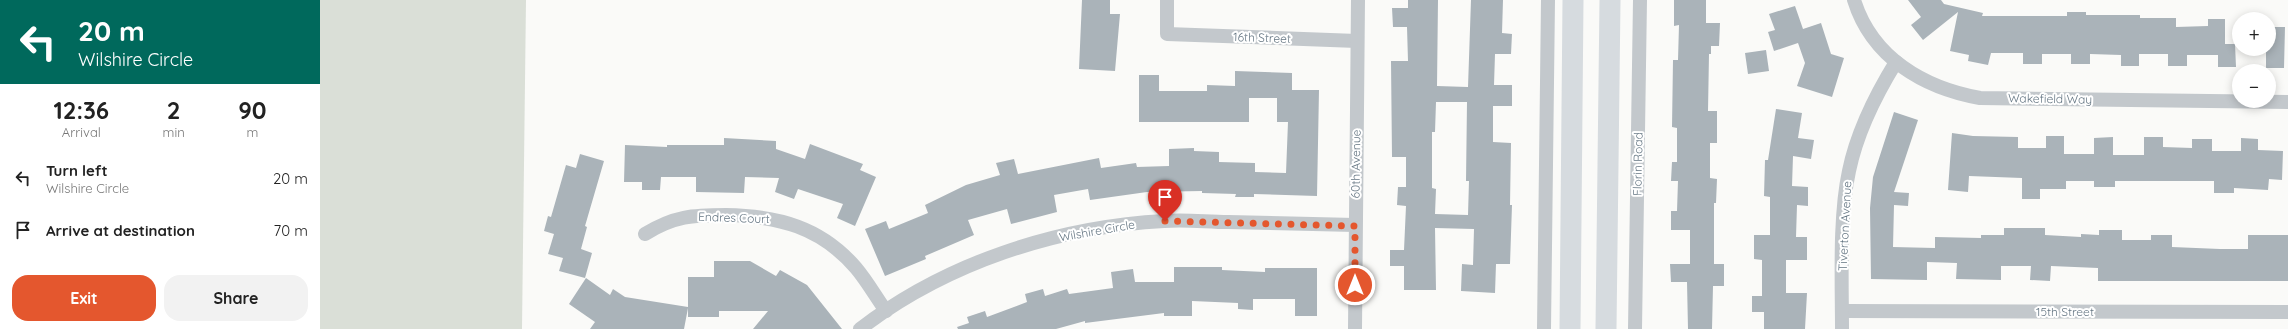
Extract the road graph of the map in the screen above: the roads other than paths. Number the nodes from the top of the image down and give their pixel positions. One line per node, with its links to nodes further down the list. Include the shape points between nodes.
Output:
1 (1167, 0): 8 (street, 16th Street, via 1167,34)
2 (1358, 0): 8 (street, 60th Avenue)
3 (1548, 0): 18 (street)
4 (1573, 0): 19 (main road)
5 (1610, 0): 20 (main road)
6 (1640, 0): 21 (street, Florin Road)
7 (1854, 0): 9 (street, Wakefield Way, via 1867,28)
8 (1357, 41): 11 (street, 60th Avenue)
9 (1896, 62): 10 (street, Wakefield Way, via 1931,85 1980,98); 14 (street, Tiverton Avenue, via 1869,111 1857,140 1849,171 1844,202)
10 (2288, 102)
11 (1355, 226): 13 (street, Wilshire Circle, via 1165,221 1116,225 1020,247 929,286); 17 (street, 60th Avenue)
12 (645, 234): 13 (street, Endres Court, via 661,224 681,217 699,215 755,216 780,220 812,233 838,250 856,268)
13 (886, 311): 16 (street, Wilshire Circle)
14 (1842, 311): 15 (street, 15th Street); 22 (street, Tiverton Avenue)
15 (2288, 312)
16 (860, 329)
17 (1355, 329)
18 (1544, 329)
19 (1570, 329)
20 (1606, 329)
21 (1635, 329)
22 (1842, 329)

